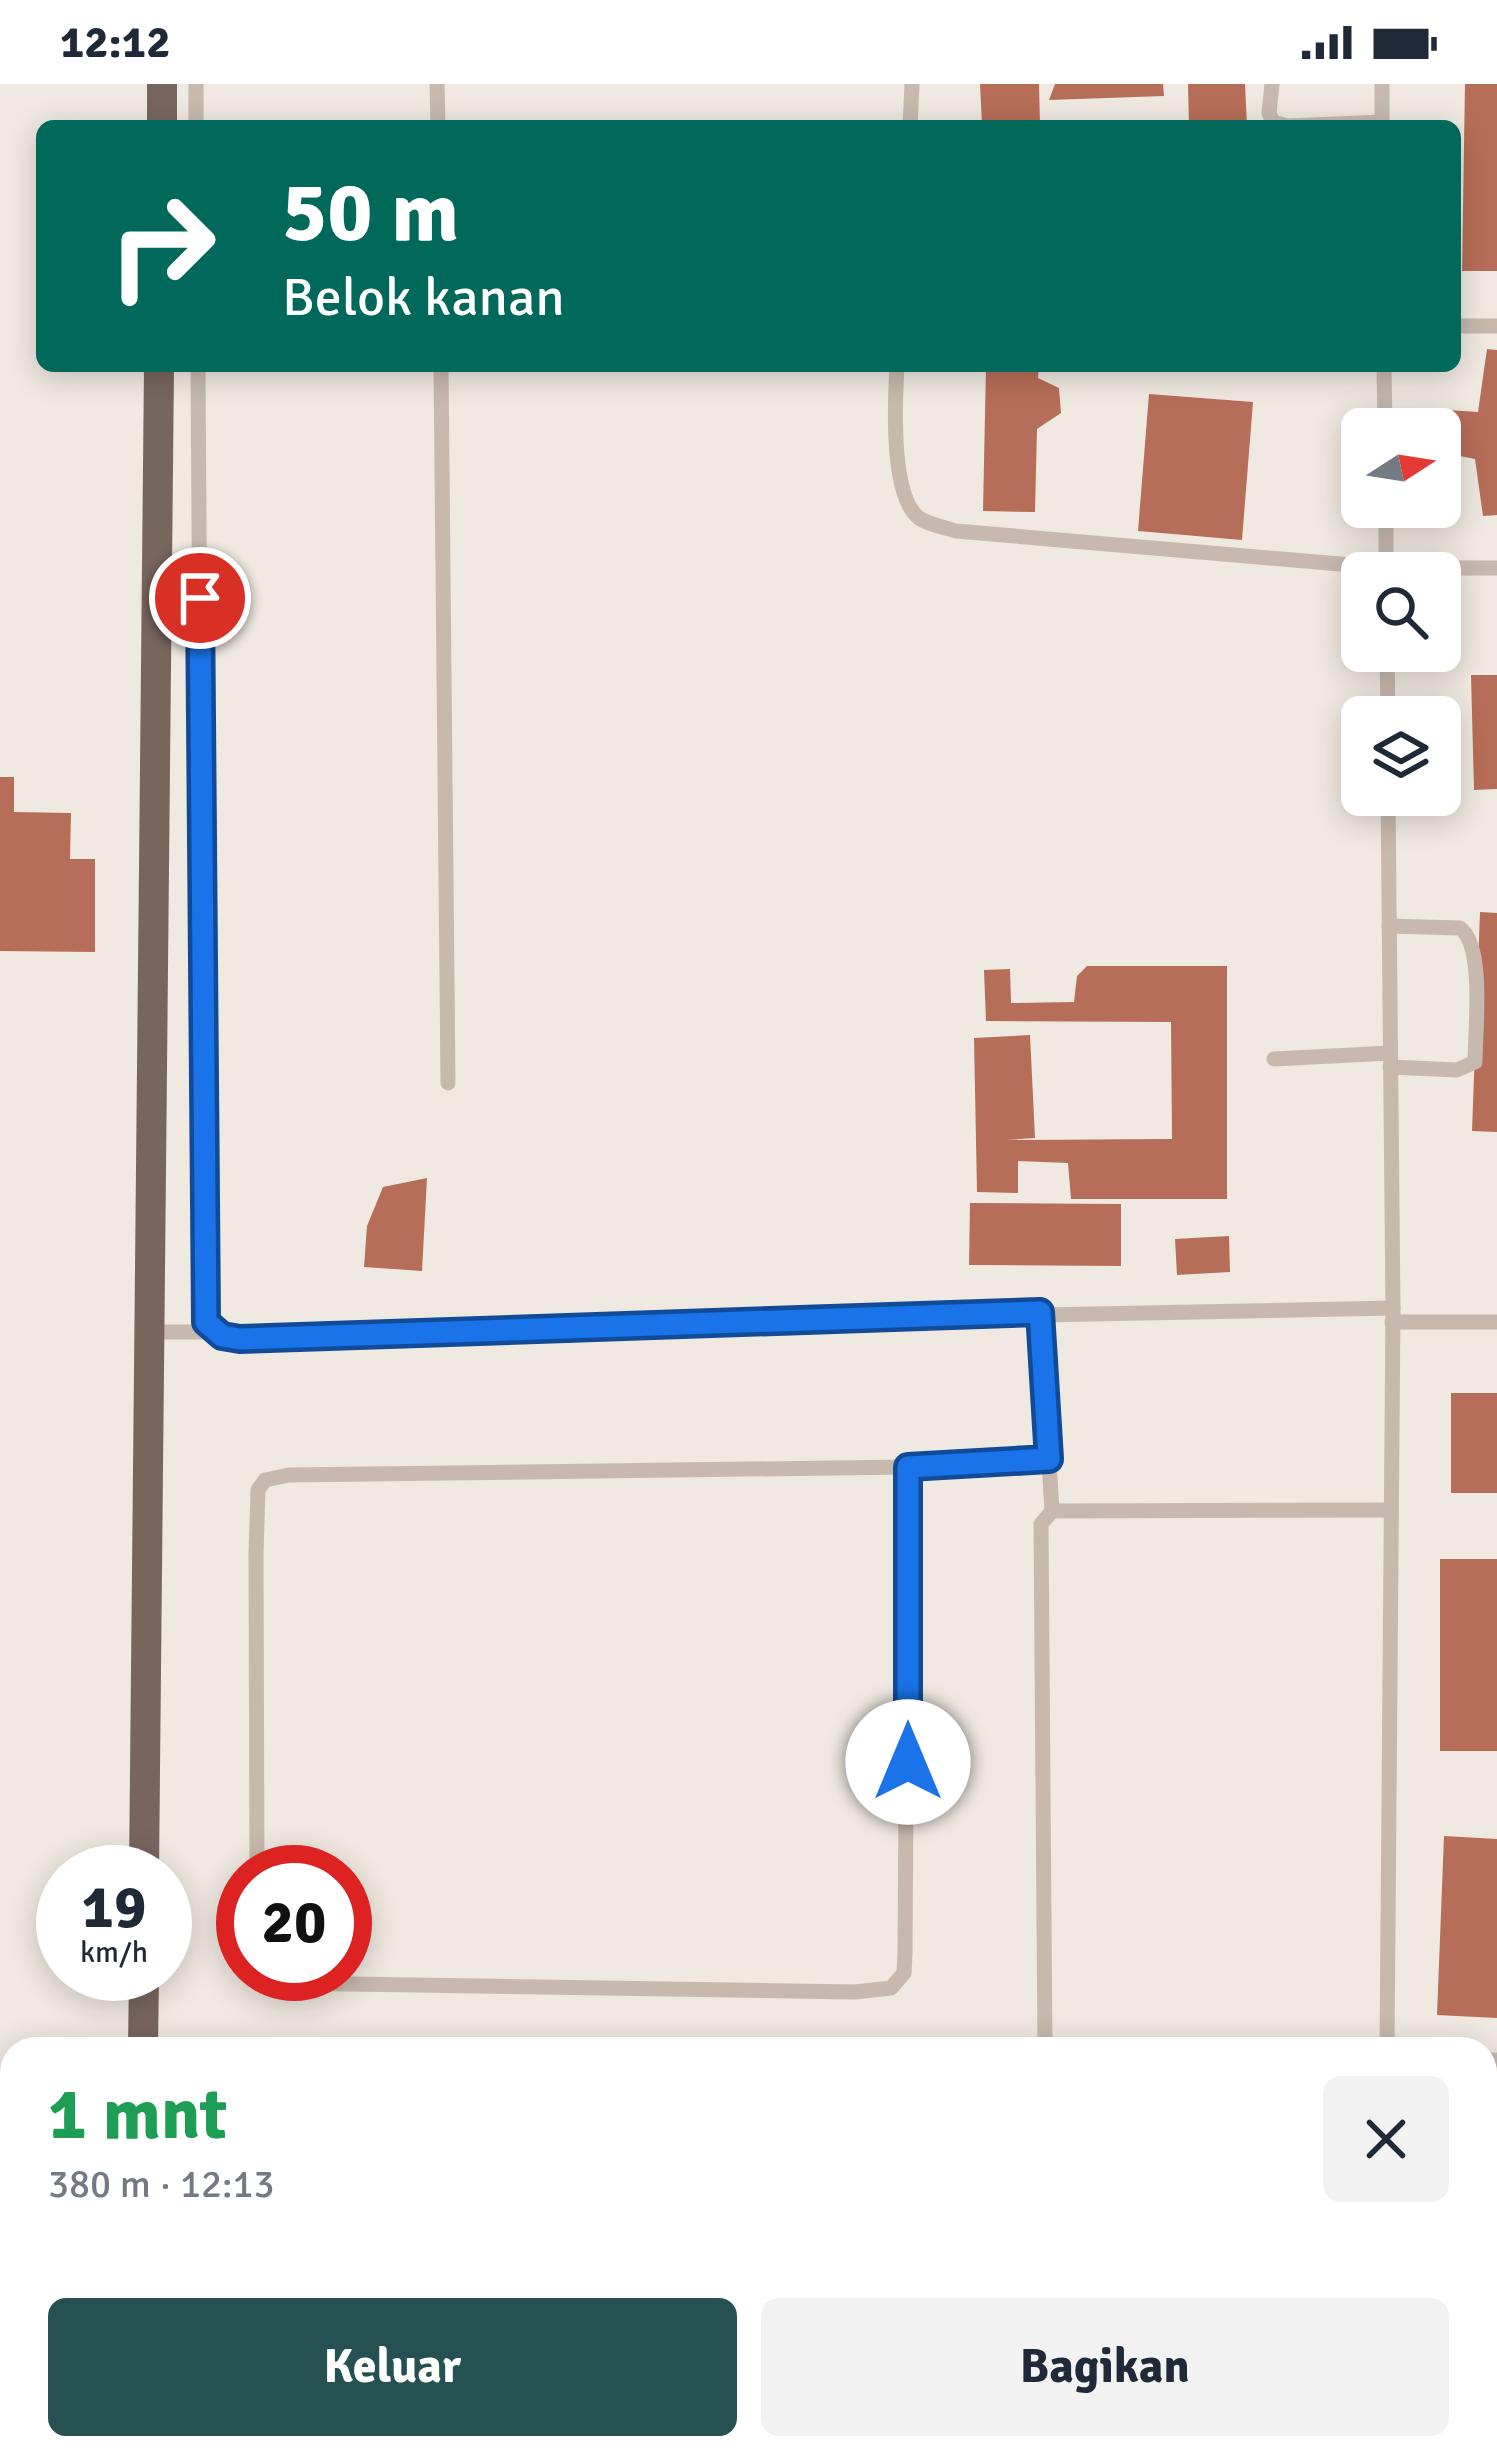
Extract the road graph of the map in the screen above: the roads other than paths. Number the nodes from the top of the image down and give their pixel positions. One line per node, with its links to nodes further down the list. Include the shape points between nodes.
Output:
1 (162, 84): 7 (main road)
2 (196, 84): 8 (lane)
3 (437, 84): 9 (lane)
4 (912, 84): 10 (lane)
5 (1272, 84): 11 (lane)
6 (1382, 84): 12 (lane)
7 (162, 120)
8 (196, 120)
9 (438, 120)
10 (910, 120)
11 (1270, 120)
12 (1382, 120)
13 (1461, 326): 14 (lane)
14 (1497, 326)
15 (159, 372): 32 (main road)
16 (198, 372): 33 (lane, via 204,1296)
17 (441, 372): 28 (lane)
18 (897, 372): 21 (lane, via 904,492 911,510 933,525)
19 (1384, 372): 20 (lane)
20 (1385, 408)
21 (1341, 566)
22 (1497, 568): 23 (lane)
23 (1461, 569)
24 (1388, 816): 25 (lane)
25 (1389, 926): 27 (lane); 27 (lane, via 1460,928 1475,950 1475,1062 1457,1070)
26 (1274, 1059): 27 (lane)
27 (1390, 1060): 30 (lane)
28 (448, 1083)
29 (1040, 1312): 30 (lane); 33 (lane, via 240,1339); 34 (lane)
30 (1392, 1315): 31 (lane); 36 (lane)
31 (1497, 1322)
32 (148, 1332): 33 (lane); 38 (main road)
33 (213, 1332)
34 (1049, 1459): 35 (lane); 37 (lane)
35 (908, 1467): 39 (lane, via 265,1480 256,1555); 40 (lane, via 905,1954 892,1988)
36 (1390, 1510): 37 (lane); 44 (lane)
37 (1052, 1511): 43 (lane, via 1042,1524)
38 (144, 1845)
39 (257, 1845)
40 (372, 1984)
41 (144, 2001): 42 (main road)
42 (143, 2037)
43 (1045, 2037)
44 (1387, 2037)

